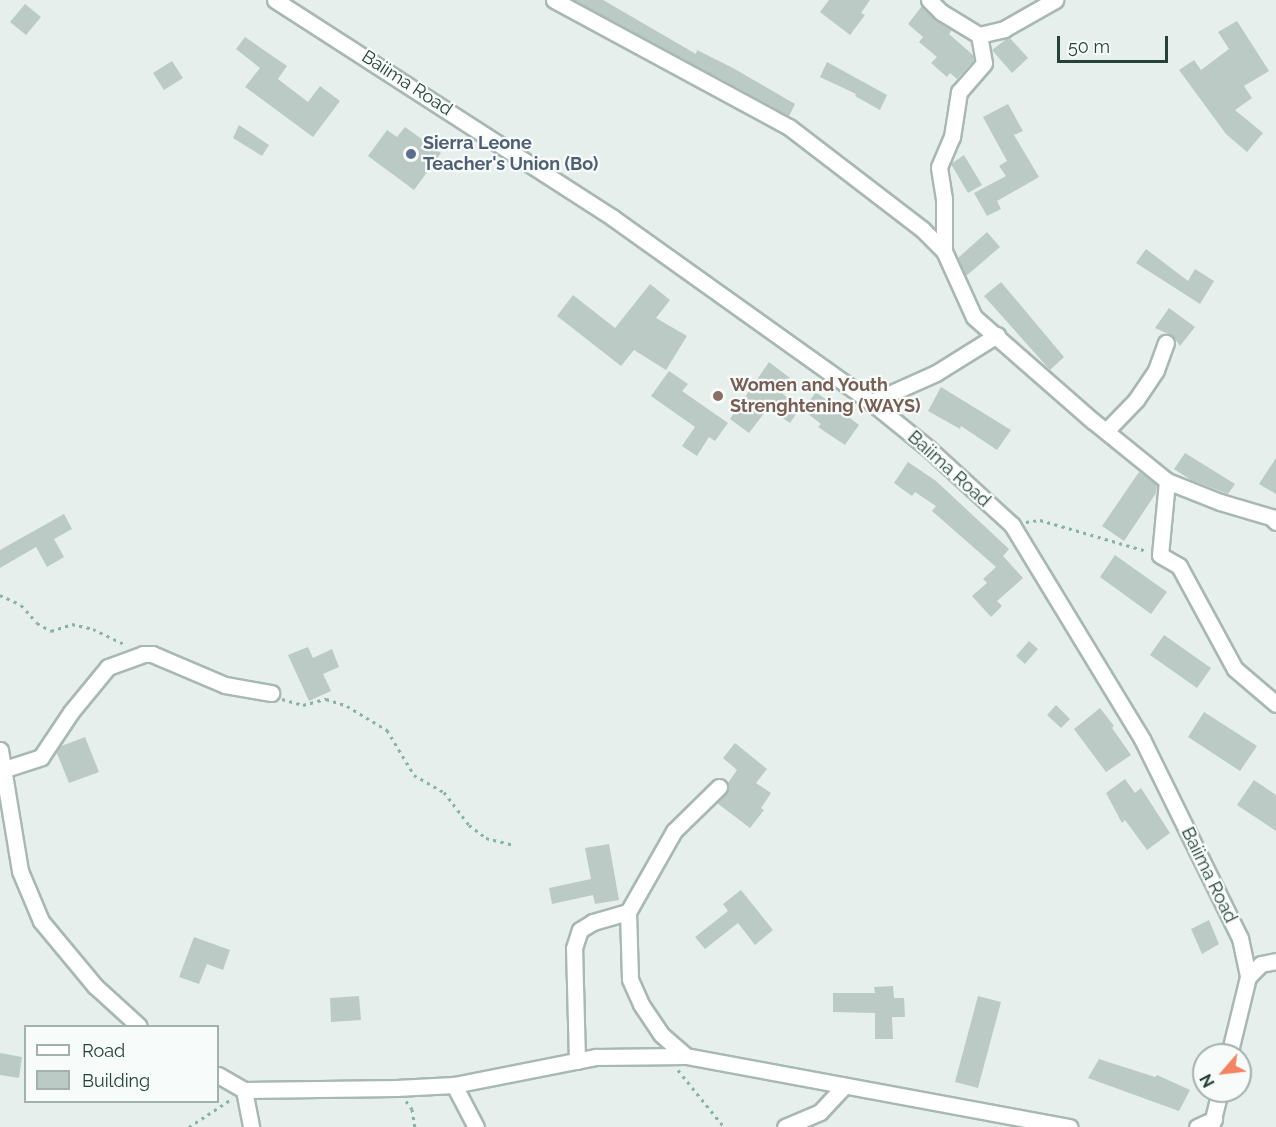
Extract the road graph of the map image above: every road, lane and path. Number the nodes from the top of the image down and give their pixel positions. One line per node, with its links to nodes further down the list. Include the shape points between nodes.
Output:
1 (275, 0): 9 (street, Baiima Road, via 613,218)
2 (555, 0): 6 (street, via 789,127 922,229)
3 (929, 0): 5 (street)
4 (1054, 0): 5 (street, via 1004,29)
5 (979, 35): 6 (street, via 984,63 959,92 952,136 939,167 944,200)
6 (944, 252): 7 (street, via 974,317)
7 (997, 335): 9 (street, via 936,372); 10 (street)
8 (1166, 343): 10 (street, via 1156,370 1141,392)
9 (871, 402): 13 (street, Baiima Road)
10 (1106, 431): 11 (street)
11 (1167, 481): 12 (street); 14 (street)
12 (1276, 522)
13 (1012, 525): 14 (path, via 1040,520); 25 (street, Baiima Road, via 1142,739 1240,938)
14 (1160, 555): 18 (street, via 1179,566 1235,669)
15 (0, 595): 16 (path, via 21,605 36,623 51,631 72,624 93,629)
16 (143, 654): 17 (street, via 152,654 225,685); 20 (street, via 108,667 41,757)
17 (271, 693): 22 (path, via 278,699 303,705 326,699 347,706 387,730 414,775 444,792 469,825 486,838)
18 (1276, 704)
19 (0, 750): 20 (street)
20 (3, 773): 26 (street, via 20,871 41,921 95,986)
21 (719, 787): 23 (street, via 674,831)
22 (514, 844)
23 (628, 912): 29 (street, via 630,980 661,1034); 30 (street, via 580,930 574,948)
24 (1276, 961): 25 (street, via 1261,964)
25 (1248, 977): 27 (street, Baiima Road)
26 (138, 1025)
27 (1232, 1043)
28 (665, 1055): 29 (street); 30 (street); 42 (path)
29 (686, 1056): 33 (street)
30 (578, 1060): 32 (street)
31 (219, 1076): 35 (street)
32 (454, 1085): 34 (street); 41 (street)
33 (844, 1086): 43 (street, via 820,1112); 44 (street)
34 (396, 1088): 35 (street); 40 (path, via 412,1109)
35 (244, 1090): 38 (path); 39 (street)
36 (1217, 1103): 37 (street)
37 (1212, 1123): 45 (street)
38 (189, 1127)
39 (251, 1127)
40 (415, 1127)
41 (476, 1127)
42 (724, 1127)
43 (785, 1127)
44 (1068, 1127)
45 (1197, 1127)

